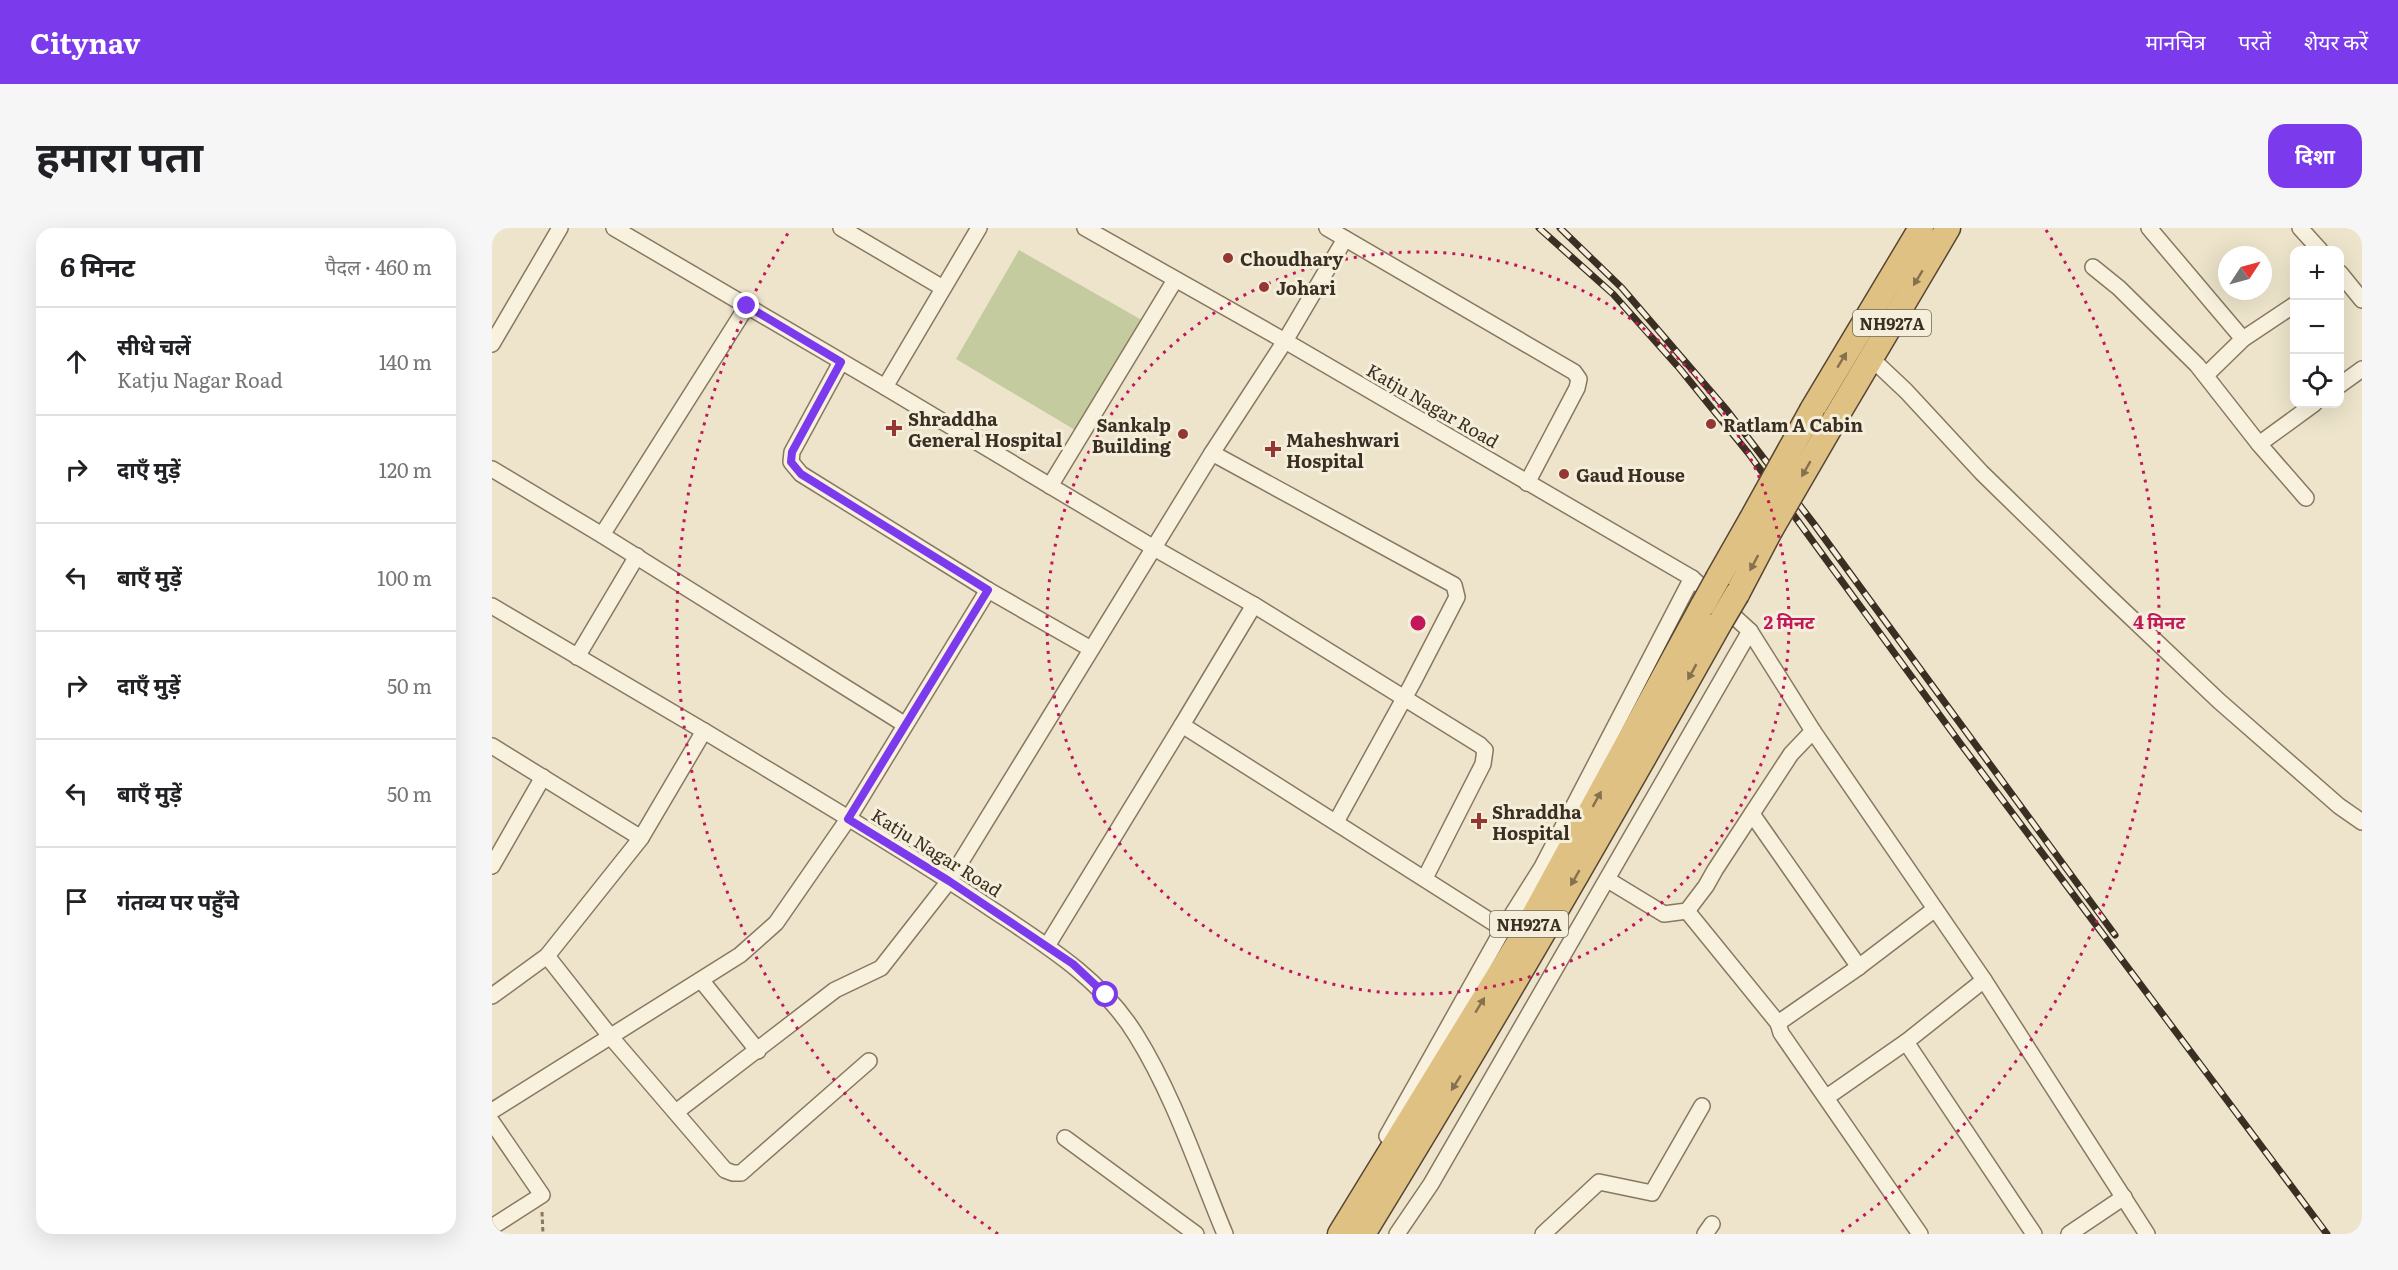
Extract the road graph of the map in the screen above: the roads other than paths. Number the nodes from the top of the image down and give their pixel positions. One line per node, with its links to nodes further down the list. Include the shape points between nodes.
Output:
1 (560, 228): 22 (street)
2 (614, 228): 18 (street)
3 (841, 228): 16 (street)
4 (978, 228): 16 (street)
5 (1085, 228): 15 (street, Katju Nagar Road)
6 (1327, 228): 11 (street)
7 (1922, 228): 36 (highway, NH927A, one-way to 7, bridge, via 1812,410)
8 (1948, 228): 23 (highway, NH927A, one-way to 23)
9 (2149, 228): 20 (street)
10 (2300, 228): 12 (street)
11 (1345, 239): 21 (street); 33 (street, via 1574,372 1579,379 1577,388)
12 (2316, 246)
13 (2093, 267): 26 (street)
14 (2344, 279): 17 (street)
15 (1174, 280): 21 (street, Katju Nagar Road); 34 (street)
16 (943, 288): 28 (street)
17 (2362, 300)
18 (747, 306): 24 (street); 37 (street)
19 (2290, 308): 20 (street)
20 (2243, 339): 26 (street)
21 (1285, 341): 31 (street); 33 (street, Katju Nagar Road)
22 (492, 344)
23 (1871, 358): 36 (highway, NH927A, one-way to 36, bridge, via 1835,419); 57 (street, via 2120,608 2219,701)
24 (841, 362): 28 (street); 41 (street, via 792,452 791,462 801,474)
25 (2362, 369): 27 (street)
26 (2206, 375): 30 (street)
27 (2344, 382)
28 (885, 387): 34 (street)
29 (2308, 408): 30 (street)
30 (2259, 444): 35 (street)
31 (1212, 453): 38 (street); 47 (street, via 1454,585 1456,597)
32 (492, 469): 37 (street)
33 (1527, 483): 40 (street, Katju Nagar Road)
34 (1050, 486): 38 (street)
35 (2306, 498)
36 (1761, 526): 87 (highway, NH927A, one-way to 36, bridge, via 1521,939 1718,578); 88 (highway, NH927A, one-way to 88, bridge, via 1737,594 1660,731 1468,1063)
37 (602, 535): 39 (street)
38 (1154, 548): 42 (street); 45 (street)
39 (637, 556): 46 (street); 48 (street)
40 (1692, 578): 44 (street, Katju Nagar Road); 65 (street, via 1542,867)
41 (988, 590): 45 (street); 48 (street)
42 (1254, 605): 47 (street); 49 (street)
43 (492, 606): 46 (street, Katju Nagar Road)
44 (1750, 631): 51 (street, Katju Nagar Road); 61 (street)
45 (1091, 649): 62 (street)
46 (577, 657): 50 (street, Katju Nagar Road)
47 (1405, 697): 56 (street); 60 (street, via 1485,750 1483,764)
48 (904, 724): 55 (street)
49 (1182, 725): 56 (street); 66 (street)
50 (704, 731): 55 (street, Katju Nagar Road); 58 (street)
51 (1813, 731): 54 (street, via 1791,754); 63 (street, Katju Nagar Road)
52 (492, 746): 53 (street)
53 (543, 777): 58 (street); 59 (street)
54 (1752, 814): 64 (street); 68 (street)
55 (848, 819): 62 (street, Katju Nagar Road); 69 (street, via 776,924 740,955)
56 (1336, 822): 60 (street)
57 (2362, 822)
58 (641, 838): 67 (street)
59 (492, 866)
60 (1425, 878): 65 (street)
61 (1608, 880): 64 (street, via 1664,914); 89 (street, via 1431,1184)
62 (949, 881): 66 (street, Katju Nagar Road); 75 (street, via 880,968 835,990)
63 (1935, 909): 68 (street); 70 (street, Katju Nagar Road)
64 (1687, 911): 72 (street)
65 (1503, 929): 87 (street, via 1358,1188)
66 (1047, 946): 86 (street, Katju Nagar Road, via 1106,995 1136,1034 1163,1084)
67 (547, 956): 71 (street); 73 (street)
68 (1859, 967): 72 (street)
69 (701, 980): 73 (street); 75 (street)
70 (1984, 980): 74 (street); 83 (street, Katju Nagar Road)
71 (492, 996)
72 (1778, 1023): 77 (street, via 1780,1033)
73 (610, 1036): 79 (street); 80 (street)
74 (1906, 1042): 77 (street); 92 (street)
75 (758, 1051): 80 (street)
76 (868, 1061): 80 (street, via 741,1173 726,1170)
77 (1827, 1097): 91 (street)
78 (1702, 1106): 90 (street, via 1652,1193 1599,1182)
79 (492, 1111)
80 (676, 1112)
81 (492, 1122): 84 (street, via 542,1195)
82 (1065, 1138): 85 (street)
83 (2124, 1197): 93 (street); 94 (street, Katju Nagar Road)
84 (492, 1227)
85 (1196, 1234)
86 (1225, 1234)
87 (1338, 1234)
88 (1363, 1234)
89 (1397, 1234)
90 (1543, 1234)
91 (1920, 1234)
92 (2034, 1234)
93 (2068, 1234)
94 (2147, 1234)

